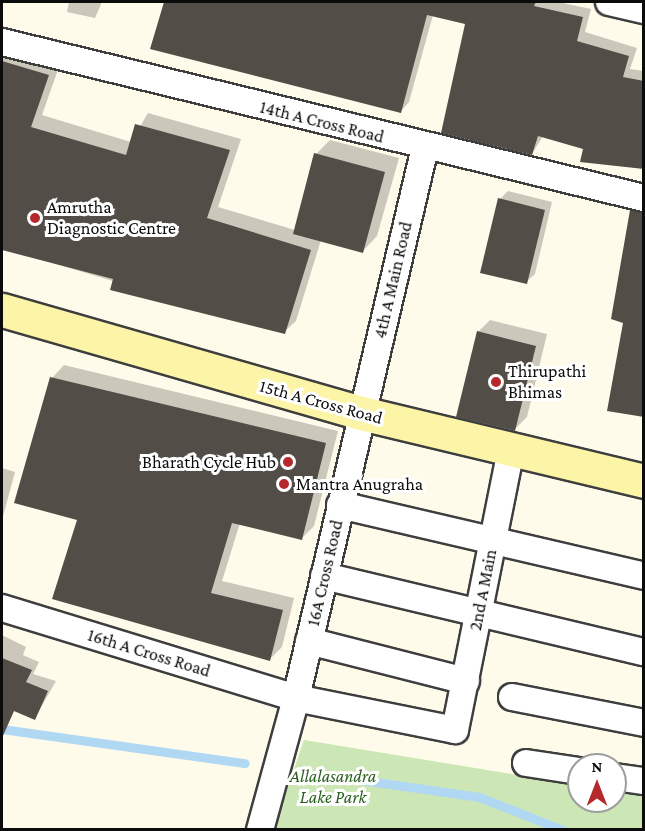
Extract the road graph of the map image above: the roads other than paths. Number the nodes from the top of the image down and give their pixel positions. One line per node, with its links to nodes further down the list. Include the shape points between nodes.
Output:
1 (609, 2): 2 (street)
2 (644, 10)
3 (2, 42): 4 (street, 14th A Cross Road)
4 (425, 147): 5 (street, 14th A Cross Road); 7 (street, 4th A Main Road)
5 (644, 198)
6 (2, 310): 7 (main road, 15th A Cross Road)
7 (362, 413): 8 (main road, 15th A Cross Road); 10 (street, 16A Cross Road)
8 (511, 450): 9 (main road, 15th A Cross Road); 11 (street, 2nd A Main)
9 (644, 481)
10 (340, 505): 11 (street); 12 (street, 16A Cross Road)
11 (493, 540): 13 (street); 15 (street, 2nd A Main)
12 (324, 576): 15 (street); 16 (street, 16A Cross Road)
13 (644, 576)
14 (2, 608): 20 (street, 16th A Cross Road)
15 (479, 612): 17 (street); 18 (street, 2nd A Main)
16 (309, 640): 18 (street); 20 (street, 16A Cross Road)
17 (644, 652)
18 (466, 681): 22 (street, 2nd A Main)
19 (512, 697): 21 (street)
20 (296, 698): 22 (street, 16th A Cross Road); 27 (street, 16A Cross Road)
21 (644, 723)
22 (455, 730)
23 (526, 763): 24 (street)
24 (567, 769)
25 (627, 779): 26 (street)
26 (644, 781)
27 (260, 830)

